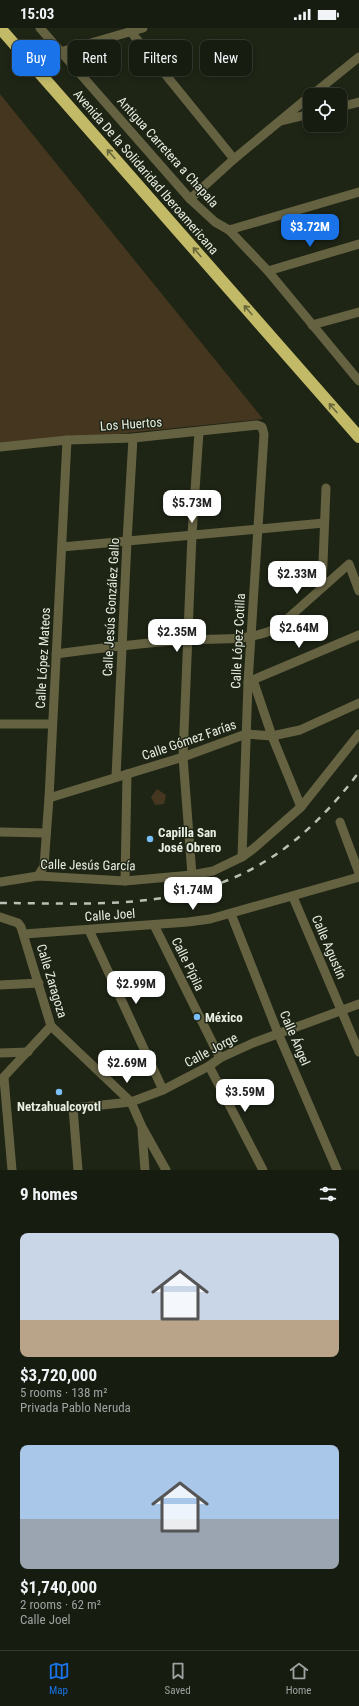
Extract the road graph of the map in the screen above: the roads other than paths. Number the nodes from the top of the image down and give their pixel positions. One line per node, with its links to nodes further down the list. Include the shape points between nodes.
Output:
1 (0, 28): 25 (highway, Avenida De la Solidaridad Iberoamericana, one-way to 1)
2 (40, 28): 5 (street, Antigua Carretera a Chapala)
3 (143, 28): 4 (street)
4 (131, 32): 6 (street); 14 (street)
5 (50, 40)
6 (60, 52): 16 (street, Antigua Carretera a Chapala)
7 (359, 57): 8 (street)
8 (321, 88)
9 (303, 102): 13 (street)
10 (359, 102): 11 (street)
11 (347, 105)
12 (303, 116): 13 (street)
13 (278, 122): 14 (street)
14 (234, 159): 16 (street)
15 (359, 192): 17 (street)
16 (190, 199): 17 (street, Antigua Carretera a Chapala, via 215,222)
17 (229, 230): 19 (street, Antigua Carretera a Chapala)
18 (359, 244): 19 (street)
19 (268, 271): 21 (street, Antigua Carretera a Chapala)
20 (359, 312): 21 (street)
21 (312, 325): 22 (street, Antigua Carretera a Chapala)
22 (359, 381)
23 (262, 427): 24 (street, Los Huertos, via 257,425); 31 (street, Calle López Cotilla, via 264,434)
24 (199, 432): 26 (street, Los Huertos); 32 (street)
25 (359, 437)
26 (134, 438): 27 (street, Los Huertos); 33 (street, Calle Jesús González Gallo)
27 (67, 440): 28 (street, Los Huertos); 34 (street, Calle López Mateos)
28 (0, 447)
29 (326, 488): 30 (street)
30 (324, 522): 31 (street); 35 (street)
31 (258, 528): 32 (street); 38 (street, Calle López Cotilla)
32 (192, 534): 33 (street); 39 (street)
33 (127, 541): 34 (street); 40 (street, Calle Jesús González Gallo)
34 (62, 547): 41 (street, Calle López Mateos)
35 (322, 587): 36 (street, via 349,564); 38 (street, via 277,628)
36 (359, 590)
37 (359, 636): 42 (street)
38 (250, 637): 39 (street); 42 (street, Calle López Cotilla)
39 (188, 640): 40 (street); 49 (street)
40 (123, 645): 41 (street); 51 (street, Calle Jesús González Gallo)
41 (56, 654): 45 (street, Calle López Mateos)
42 (250, 682): 46 (street, Calle López Cotilla); 48 (street)
43 (359, 703): 48 (street, Calle Gómez Farías, via 300,730)
44 (0, 724): 45 (street)
45 (52, 724): 52 (street, Calle López Mateos)
46 (246, 734): 48 (street, Calle Gómez Farías); 49 (street, Calle Gómez Farías); 57 (street, Calle López Cotilla)
47 (359, 734): 53 (street, Calle Jesús García)
48 (272, 736): 53 (street)
49 (183, 758): 50 (street, Calle Gómez Farías); 59 (street)
50 (127, 774): 51 (street, Calle Gómez Farías); 62 (street)
51 (116, 777): 52 (street, Calle Gómez Farías)
52 (49, 798): 56 (street, Calle López Mateos)
53 (301, 807): 57 (street, Calle Jesús García)
54 (340, 822): 58 (street)
55 (0, 832): 56 (street)
56 (46, 834): 60 (street, Calle López Mateos, via 44,866)
57 (242, 857): 59 (street, Calle Jesús García, via 213,871)
58 (359, 873)
59 (192, 875): 62 (street, Calle Jesús García)
60 (38, 876): 62 (street, Calle Jesús García); 63 (street, Calle Jesús García)
61 (359, 877): 64 (street, Calle Joel)
62 (125, 881)
63 (0, 882)
64 (293, 897): 65 (street, Calle Joel); 73 (street, Calle Agustín)
65 (231, 914): 67 (street, Calle Joel, via 210,919); 75 (street, Calle Ángel)
66 (0, 917): 68 (street, via 18,923)
67 (154, 924): 69 (street, Calle Joel); 79 (street, Calle Pípila)
68 (23, 930): 69 (street, Calle Joel); 70 (street, Calle Zaragoza)
69 (89, 930): 82 (street)
70 (38, 983): 71 (street); 74 (street, Calle Zaragoza)
71 (0, 985)
72 (359, 1004): 73 (street, Calle Jorge)
73 (342, 1010): 75 (street, Calle Jorge); 77 (street, Calle Agustín)
74 (51, 1026): 76 (street); 83 (street, Calle Zaragoza)
75 (278, 1034): 79 (street, Calle Jorge); 90 (street, Calle Ángel)
76 (28, 1052): 78 (street); 81 (street)
77 (359, 1052)
78 (0, 1053)
79 (220, 1058): 80 (street, Calle Jorge)
80 (209, 1066): 82 (street, Calle Jorge); 89 (street)
81 (2, 1080): 85 (street)
82 (163, 1090): 83 (street, Calle Jorge)
83 (132, 1102): 84 (street, Calle Zaragoza); 86 (street, Calle Jorge, via 73,1108)
84 (142, 1127): 87 (street); 88 (street, Calle Zaragoza)
85 (12, 1170)
86 (78, 1170)
87 (145, 1170)
88 (166, 1170)
89 (263, 1170)
90 (337, 1170)

